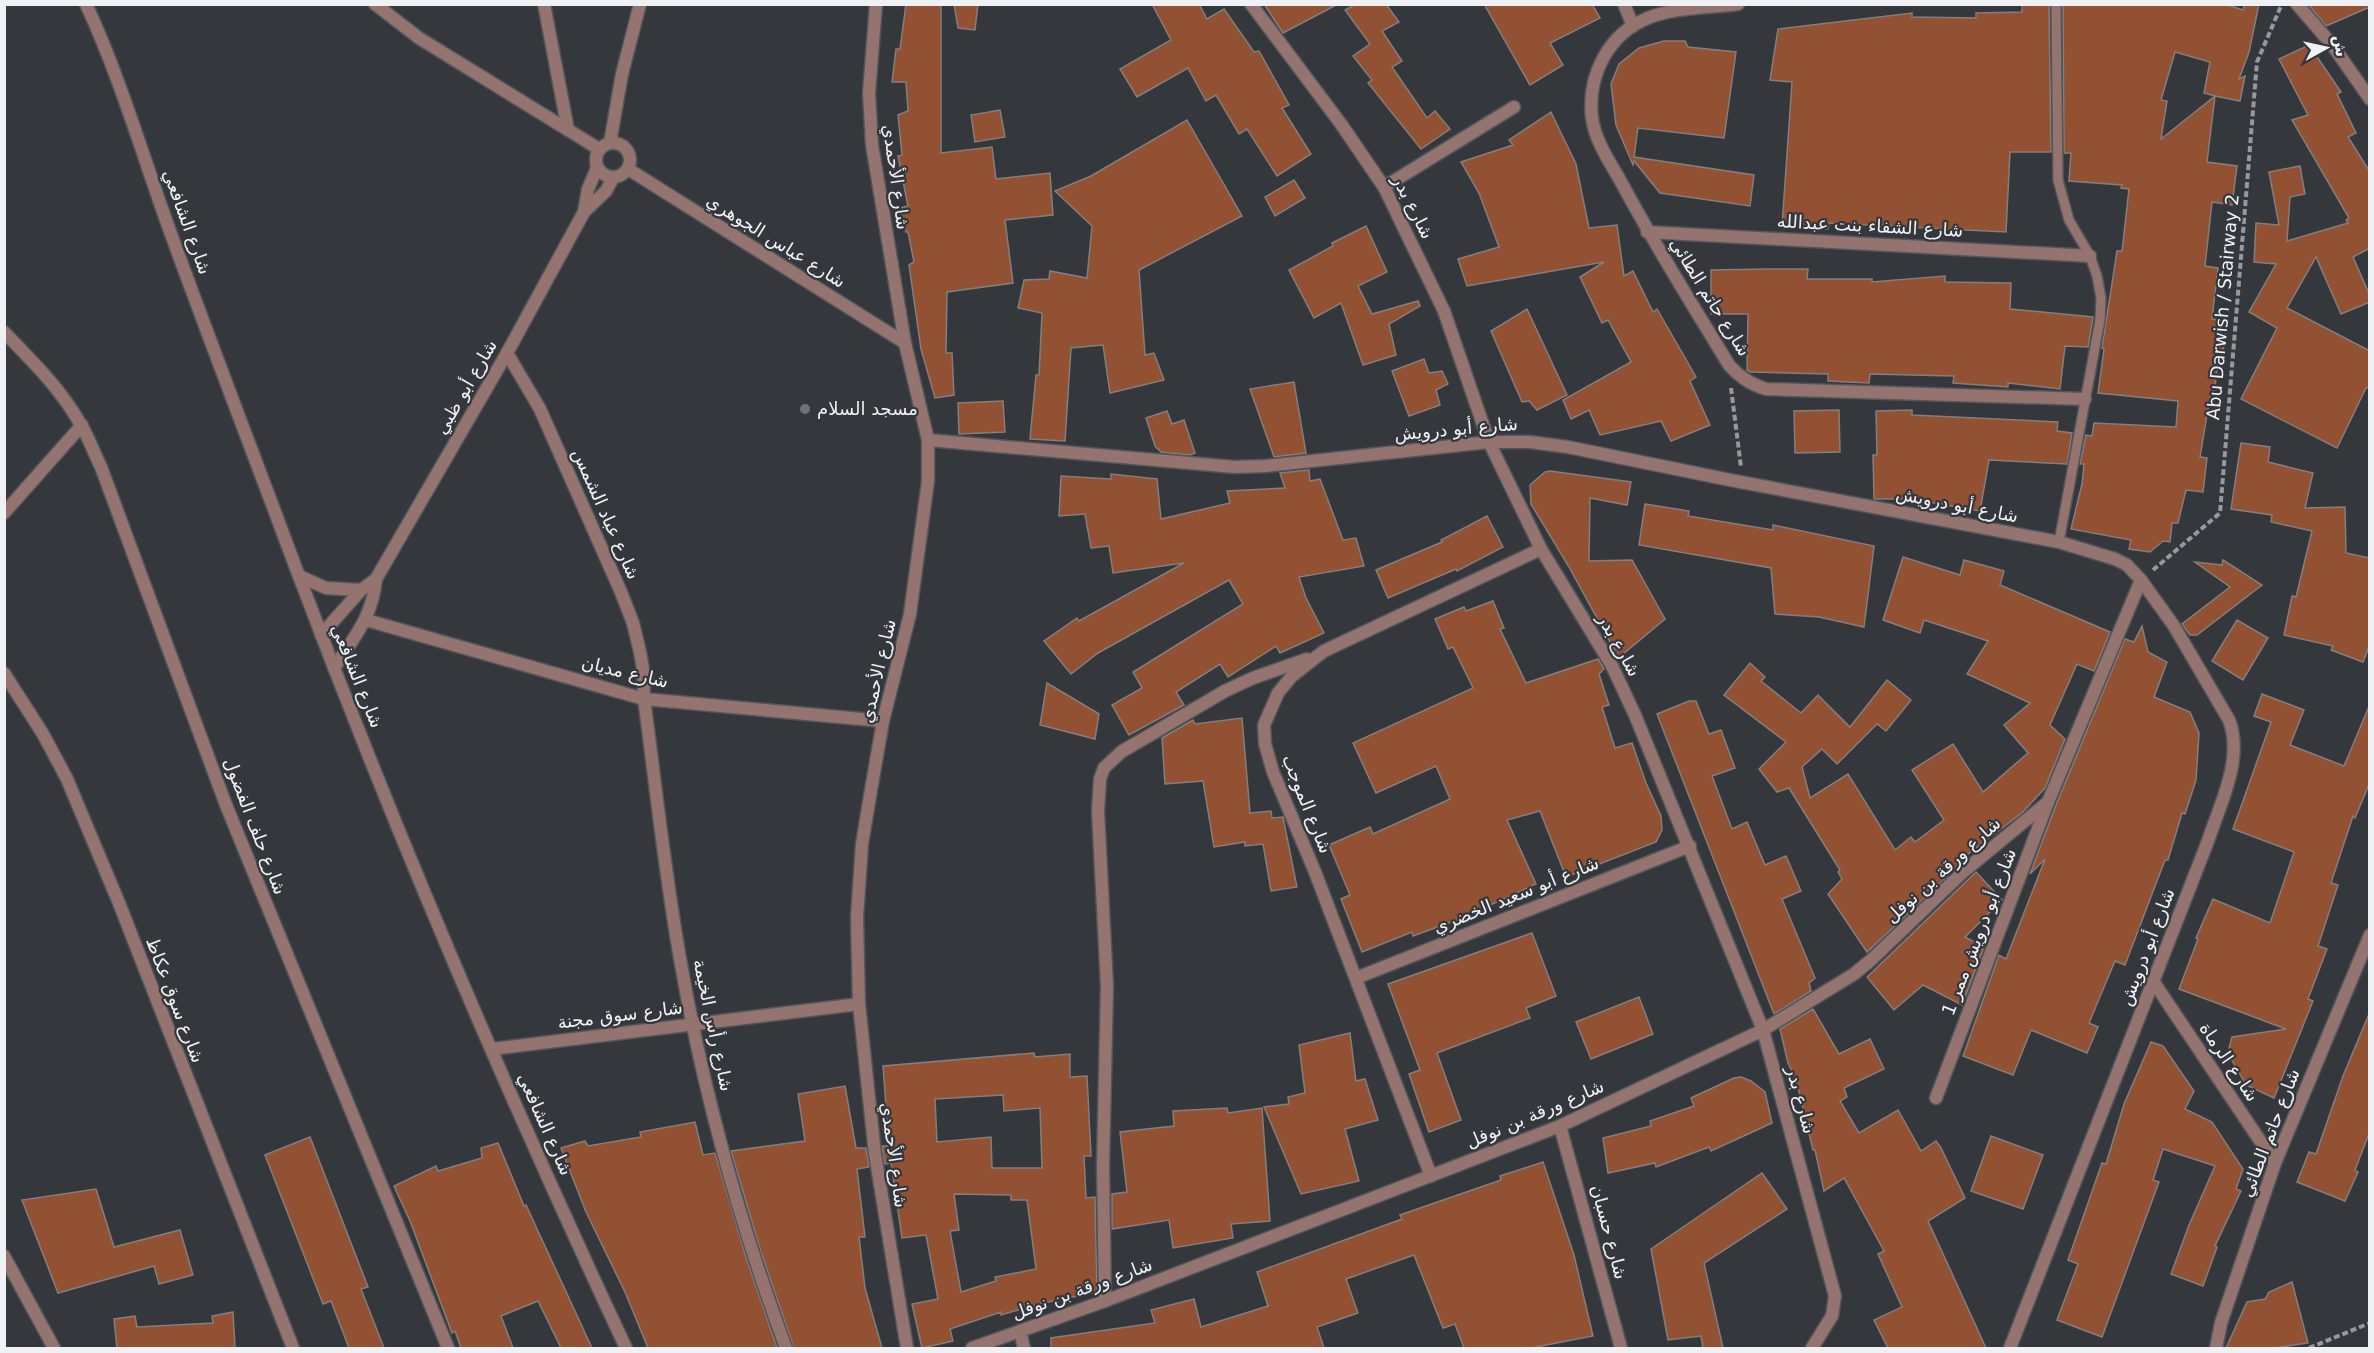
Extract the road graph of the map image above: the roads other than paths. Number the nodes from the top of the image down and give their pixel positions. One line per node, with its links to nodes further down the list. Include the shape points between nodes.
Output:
1 (86, 4): 33 (street, شارع الشافعي, via 105,46)
2 (375, 4): 14 (street, via 419,38)
3 (544, 4): 14 (street)
4 (640, 4): 15 (street)
5 (876, 4): 24 (street, شارع الأحمدي, via 869,83 871,128)
6 (1251, 4): 19 (street, شارع بدر)
7 (1624, 4): 11 (street)
8 (1738, 4): 11 (street, شارع حاتم الطائي, via 1665,13)
9 (2056, 4): 22 (lane, via 2058,180 2069,220)
10 (2297, 4): 12 (street, via 2334,46)
11 (1633, 26): 21 (street, شارع حاتم الطائي, via 1615,41 1601,61 1594,80 1592,120 1598,140)
12 (2370, 99)
13 (1514, 106): 19 (street)
14 (568, 130): 15 (street)
15 (604, 146): 16 (street, via 595,162); 17 (street, via 622,145 630,162)
16 (597, 168): 18 (street); 20 (street, شارع أبو ظبي)
17 (628, 169): 18 (street); 24 (street, شارع عباس الجوهري)
18 (613, 178): 20 (street, شارع أبو ظبي, via 606,191)
19 (1384, 187): 29 (street, شارع بدر, via 1444,311)
20 (584, 212): 25 (street, شارع أبو ظبي)
21 (1647, 232): 22 (street, شارع الشفاء بنت عبدالله); 26 (street, شارع حاتم الطائي, via 1730,365 1746,381 1766,389)
22 (2090, 256): 26 (lane, via 2101,298)
23 (4, 332): 27 (street, شارع حلف الفضول, via 47,376)
24 (905, 344): 28 (street, شارع الأحمدي)
25 (507, 353): 34 (street, شارع أبو ظبي); 42 (street, شارع عباد الشمس, via 540,409 621,592 640,652)
26 (2085, 399): 31 (lane)
27 (82, 425): 30 (street); 62 (street, شارع حلف الفضول, via 117,507 226,805)
28 (928, 440): 29 (street, شارع أبو درويش, via 1235,467); 43 (street, شارع الأحمدي, via 928,481 910,614)
29 (1489, 442): 31 (street, شارع أبو درويش, via 1522,441 1568,447); 32 (street, شارع بدر)
30 (4, 513)
31 (2059, 542): 35 (street, شارع أبو درويش, via 2115,559)
32 (1541, 549): 39 (street, شارع الموجب); 45 (street, شارع بدر, via 1611,666)
33 (299, 576): 36 (street, via 327,588); 38 (street, شارع الشافعي)
34 (376, 579): 36 (street, شارع أبو ظبي); 37 (street, شارع أبو ظبي, via 374,600)
35 (2141, 580): 44 (street, شارع أبو درويش ممر 1); 48 (street, شارع أبو درويش, via 2174,626 2229,720 2235,748 2208,841)
36 (361, 590): 38 (street, شارع أبو ظبي)
37 (366, 620): 40 (street, شارع أبو ظبي); 42 (street, شارع مديان)
38 (321, 634): 40 (street, شارع الشافعي)
39 (1324, 651): 47 (street, شارع الموجب, via 1292,676 1278,693 1264,725 1265,744); 58 (street, via 1226,691 1121,752 1104,768 1100,779 1098,811 1107,986 1103,1167)
40 (334, 668): 52 (street, شارع الشافعي)
41 (4, 673): 61 (street, شارع سوق عكاظ, via 44,734 67,779)
42 (644, 699): 43 (street, شارع مديان); 50 (street, شارع رأس الخيمة)
43 (883, 721): 49 (street, شارع الأحمدي, via 862,844 856,917)
44 (2048, 802): 51 (street, شارع ورقة بن نوفل, via 1963,872 1854,974); 53 (street, شارع أبو درويش ممر 1)
45 (1689, 846): 47 (street, شارع أبو سعيد الخضري); 51 (street, شارع بدر)
46 (2370, 935): 55 (street, شارع حاتم الطائي)
47 (1356, 978): 56 (street, شارع الموجب)
48 (2153, 981): 55 (street, شارع الرماة); 70 (street, شارع أبو درويش)
49 (859, 1004): 50 (street, شارع سوق مجنة); 65 (street, شارع الأحمدي, via 874,1154)
50 (693, 1024): 52 (street, شارع سوق مجنة); 64 (street, شارع رأس الخيمة, via 720,1142)
51 (1763, 1030): 54 (street, شارع ورقة بن نوفل); 69 (street, شارع بدر, via 1836,1296 1832,1316)
52 (492, 1049): 63 (street, شارع الشافعي)
53 (1936, 1098)
54 (1560, 1126): 56 (street, شارع ورقة بن نوفل); 68 (street, شارع حسبان)
55 (2275, 1163): 71 (street, شارع حاتم الطائي)
56 (1431, 1176): 58 (street, شارع ورقة بن نوفل)
57 (4, 1256): 60 (street)
58 (1106, 1301): 59 (street, شارع ورقة بن نوفل)
59 (1020, 1331): 66 (street, شارع ورقة بن نوفل); 67 (street)
60 (54, 1348)
61 (293, 1348)
62 (448, 1348)
63 (626, 1348)
64 (786, 1348)
65 (907, 1348)
66 (972, 1348)
67 (1024, 1348)
68 (1622, 1348)
69 (1812, 1348)
70 (2010, 1348)
71 (2216, 1348)

